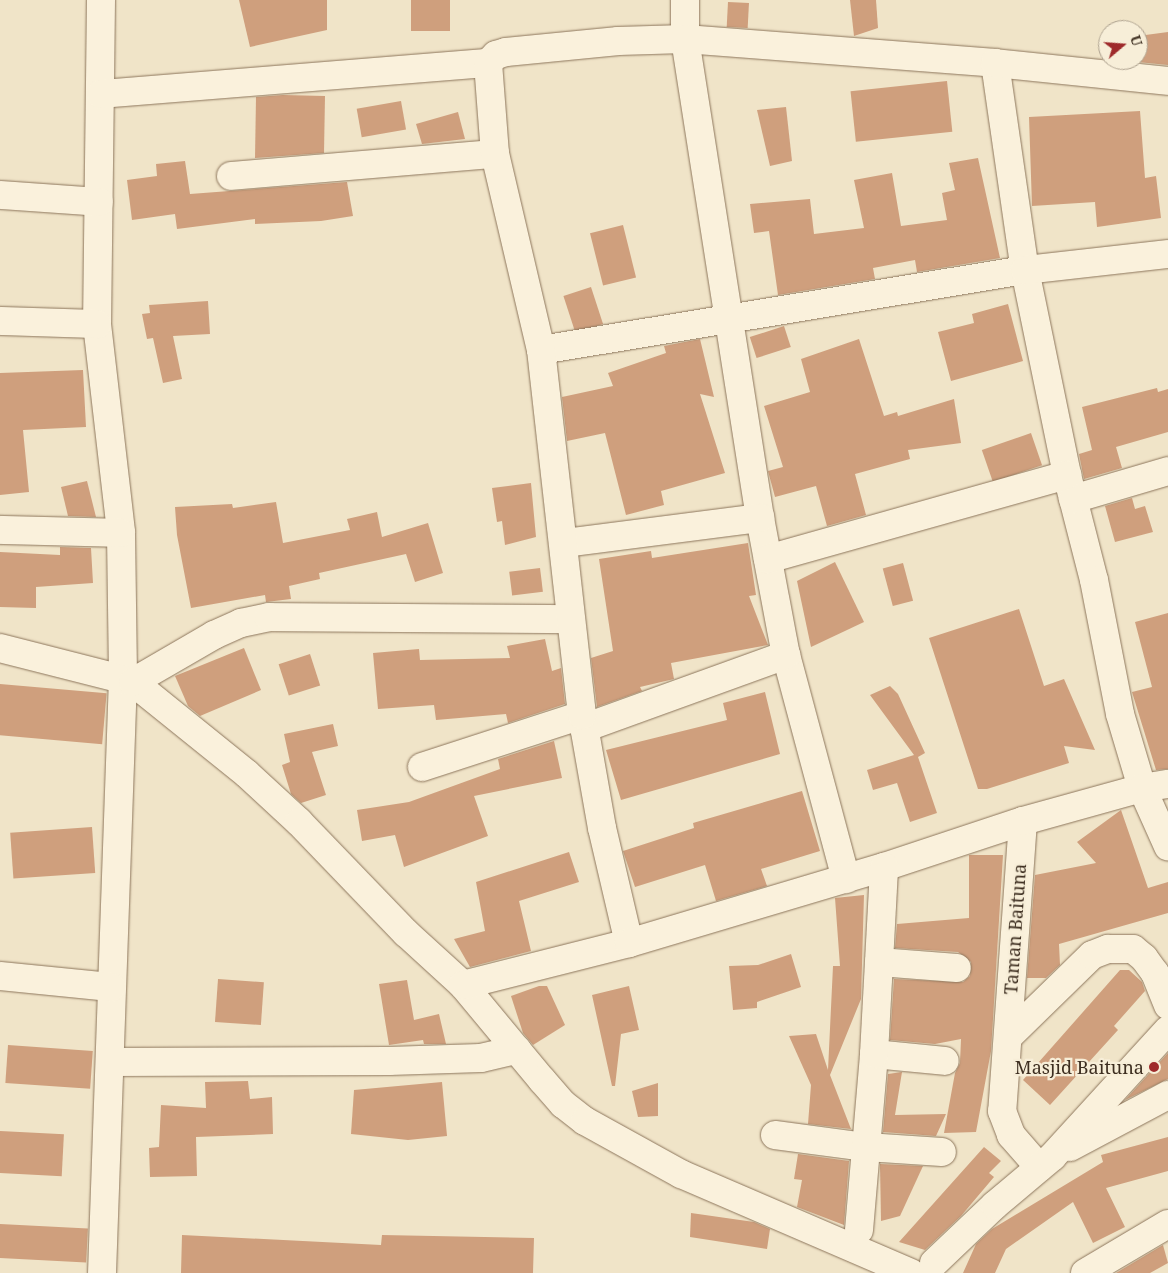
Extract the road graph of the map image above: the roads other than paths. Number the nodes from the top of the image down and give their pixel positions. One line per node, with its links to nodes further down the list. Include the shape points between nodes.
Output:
1 (101, 0): 7 (street)
2 (685, 0): 3 (street)
3 (685, 39): 4 (street, via 618,41 506,52 496,55); 5 (street); 14 (street)
4 (488, 63): 7 (street); 8 (street)
5 (995, 63): 6 (street); 13 (street)
6 (1168, 81)
7 (101, 94): 11 (street)
8 (495, 154): 9 (street); 17 (street)
9 (231, 176)
10 (0, 194): 11 (street)
11 (99, 202): 16 (street)
12 (1168, 254): 13 (street)
13 (1025, 270): 14 (street); 19 (street)
14 (727, 318): 17 (street); 20 (street)
15 (0, 321): 16 (street)
16 (97, 324): 22 (street)
17 (541, 350): 23 (street)
18 (1168, 471): 19 (street)
19 (1070, 487): 24 (street); 31 (street, via 1094,580 1120,714)
20 (760, 518): 23 (street); 24 (street)
21 (0, 530): 22 (street)
22 (121, 533): 28 (street)
23 (564, 543): 25 (street)
24 (768, 559): 27 (street)
25 (569, 619): 28 (street, via 269,617 241,623); 29 (street)
26 (0, 648): 28 (street)
27 (786, 655): 29 (street); 35 (street)
28 (128, 680): 40 (street, via 247,774 336,859 406,933); 41 (street)
29 (583, 722): 30 (street); 36 (street, via 602,828)
30 (422, 767)
31 (1155, 786): 32 (street); 33 (street)
32 (1023, 821): 34 (street); 44 (street, Taman Baituna)
33 (1168, 846)
34 (884, 867): 35 (street); 37 (street)
35 (846, 878): 36 (street)
36 (629, 943): 40 (street)
37 (879, 962): 38 (street); 46 (street)
38 (957, 968)
39 (0, 976): 41 (street)
40 (463, 985): 45 (street)
41 (111, 987): 48 (street)
42 (1168, 1006): 44 (street, Taman Baituna, via 1155,973 1144,958 1133,949 1108,948 1092,955)
43 (1168, 1030): 53 (street)
44 (1008, 1037): 53 (street, Taman Baituna, via 1002,1111 1011,1135)
45 (517, 1050): 48 (street, via 480,1058 389,1061); 56 (street, via 563,1104 610,1137 681,1174)
46 (874, 1054): 47 (street); 51 (street)
47 (945, 1061)
48 (110, 1062): 57 (street)
49 (1168, 1095): 53 (street)
50 (775, 1135): 51 (street)
51 (866, 1147): 52 (street); 55 (street)
52 (942, 1152)
53 (1046, 1162): 56 (street)
54 (1168, 1224): 58 (street)
55 (859, 1230)
56 (922, 1268)
57 (102, 1273)
58 (1085, 1273)

